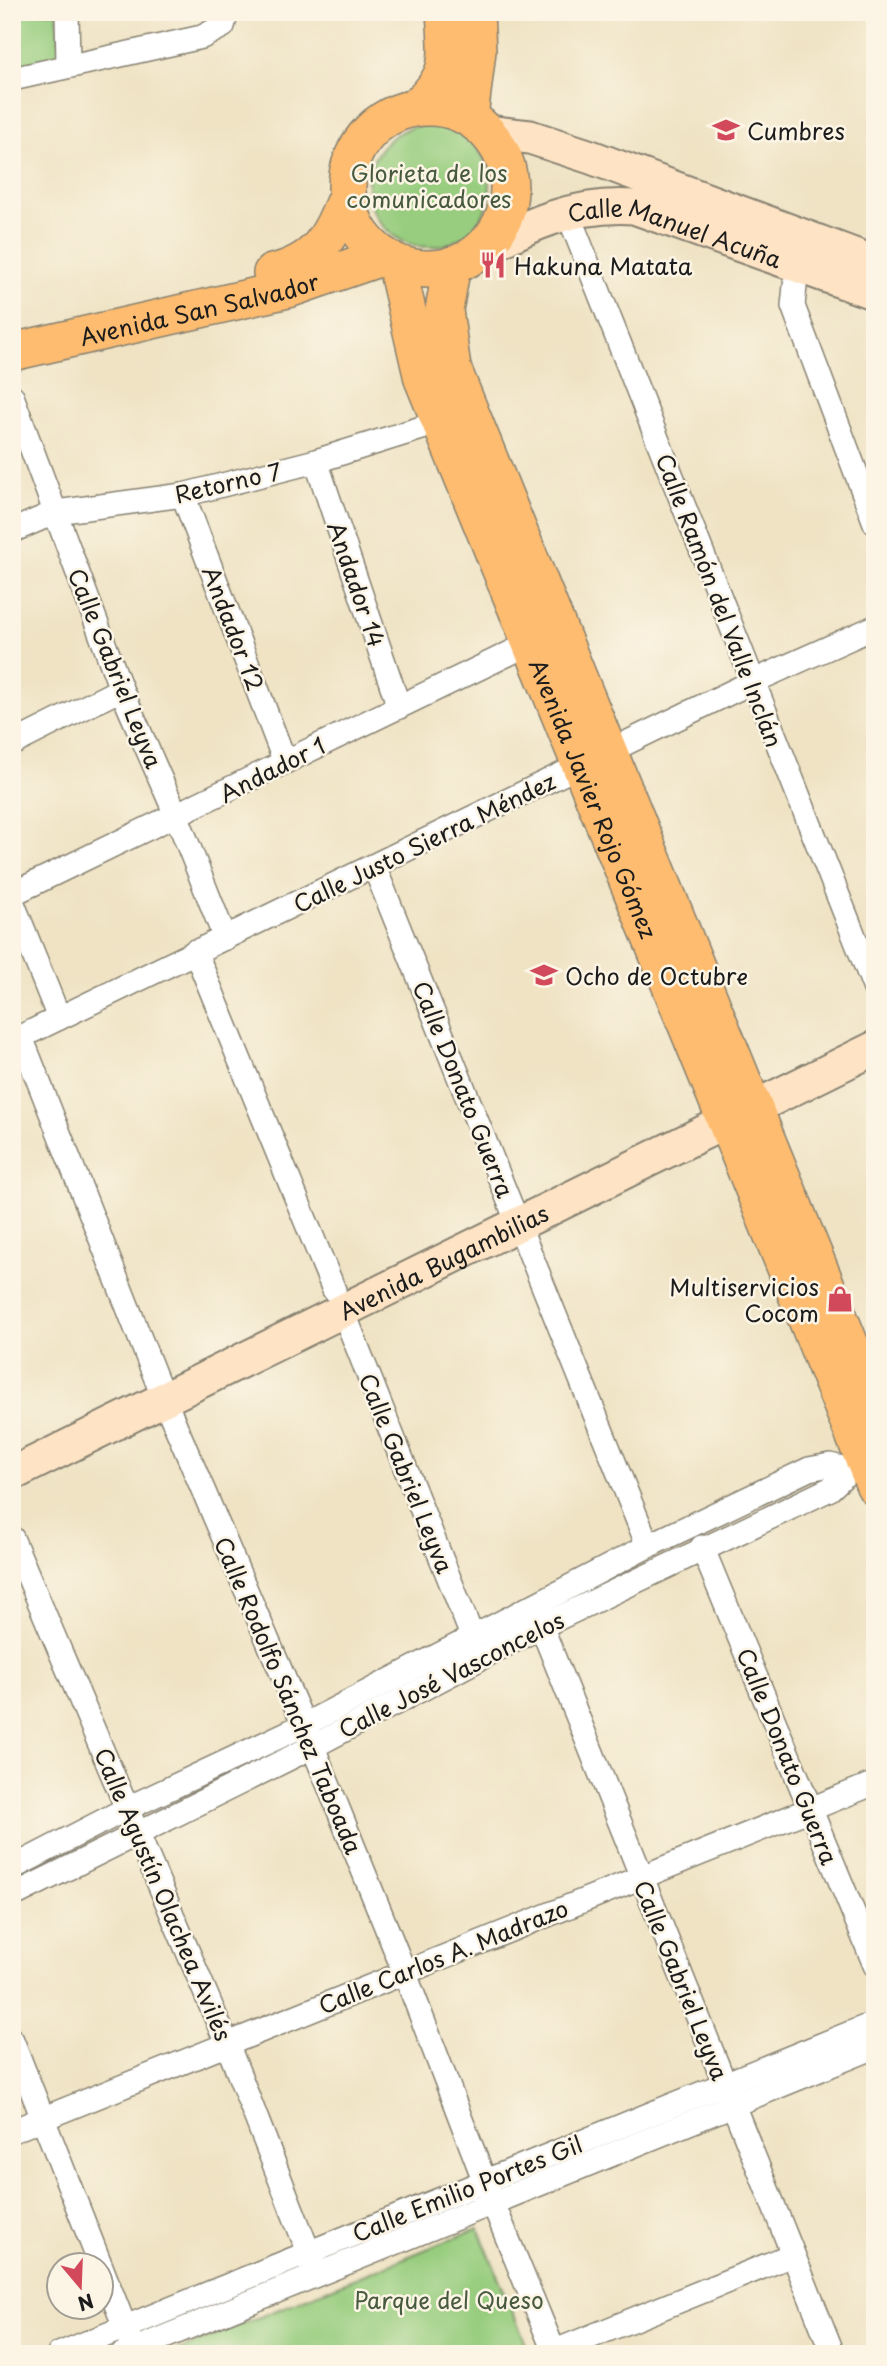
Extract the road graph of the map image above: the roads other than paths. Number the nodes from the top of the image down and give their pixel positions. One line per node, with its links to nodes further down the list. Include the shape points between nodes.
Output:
1 (67, 12): 5 (street)
2 (228, 12): 5 (street, via 223,26 202,37)
3 (445, 12): 7 (main road, via 448,53 440,85)
4 (475, 12): 8 (main road)
5 (68, 65): 6 (street)
6 (12, 79)
7 (416, 107): 8 (main road, via 444,108); 9 (main road, via 393,114 372,129 357,148 348,172)
8 (478, 125): 12 (main road, via 501,150 509,178 508,206 496,233); 13 (main road, Calle Manuel Acuña, via 591,157)
9 (347, 196): 11 (main road, via 353,220 366,240); 16 (main road, Avenida San Salvador, via 331,234 315,254 296,266)
10 (567, 211): 12 (main road, Calle Manuel Acuña, via 517,230); 14 (main road, Calle Manuel Acuña, via 609,205 646,209); 28 (street, Calle Ramón del Valle Inclán)
11 (390, 260): 12 (main road, via 433,269); 17 (main road, Avenida San Salvador, via 288,289); 18 (main road, Avenida Javier Rojo Gómez)
12 (464, 260): 18 (main road, Avenida Javier Rojo Gómez, via 444,310)
13 (875, 263)
14 (797, 267): 15 (main road, Calle Manuel Acuña); 24 (street, via 793,306)
15 (875, 293)
16 (12, 331)
17 (12, 352)
18 (438, 373): 20 (main road, Avenida Javier Rojo Gómez); 32 (main road, Avenida Javier Rojo Gómez)
19 (12, 396): 23 (street, Calle Gabriel Leyva)
20 (441, 422): 21 (street, Retorno 7); 27 (main road, Avenida Javier Rojo Gómez)
21 (316, 461): 22 (street, Retorno 7); 30 (street, Andador 14)
22 (183, 495): 23 (street, Retorno 7); 33 (street, Andador 12)
23 (56, 512): 25 (street, Retorno 7); 29 (street, Calle Gabriel Leyva)
24 (875, 523)
25 (12, 531)
26 (875, 627): 28 (street, Calle Justo Sierra Méndez)
27 (531, 643): 30 (street, Andador 1); 32 (main road, Avenida Javier Rojo Gómez)
28 (752, 682): 32 (street, Calle Justo Sierra Méndez); 40 (street, Calle Ramón del Valle Inclán)
29 (121, 689): 31 (street); 34 (street, Calle Gabriel Leyva)
30 (399, 707): 33 (street, Andador 1)
31 (12, 744)
32 (595, 759): 35 (street, Calle Justo Sierra Méndez); 45 (main road, Avenida Javier Rojo Gómez)
33 (285, 762): 34 (street, Andador 1)
34 (177, 817): 36 (street, Andador 1); 38 (street, Calle Gabriel Leyva)
35 (374, 866): 38 (street, Calle Justo Sierra Méndez); 46 (street, Calle Donato Guerra)
36 (12, 894)
37 (12, 901): 41 (street)
38 (225, 938): 39 (street, Calle Justo Sierra Méndez)
39 (195, 951): 41 (street, Calle Justo Sierra Méndez); 47 (street, Calle Gabriel Leyva)
40 (875, 989)
41 (60, 1018): 43 (street, Calle Justo Sierra Méndez)
42 (875, 1023): 45 (main road, Avenida Bugambilias)
43 (17, 1039): 48 (street, Calle Rodolfo Sánchez Taboada)
44 (875, 1048): 45 (main road, Avenida Bugambilias)
45 (735, 1104): 46 (main road, Avenida Bugambilias); 49 (main road, Avenida Javier Rojo Gómez); 52 (main road, Avenida Javier Rojo Gómez)
46 (514, 1214): 47 (main road, Avenida Bugambilias); 54 (street, Calle Donato Guerra)
47 (338, 1300): 48 (main road, Avenida Bugambilias); 57 (street, Calle Gabriel Leyva)
48 (161, 1388): 50 (main road, Avenida Bugambilias); 51 (main road, Avenida Bugambilias); 58 (street, Calle Rodolfo Sánchez Taboada)
49 (875, 1406)
50 (12, 1448)
51 (12, 1474)
52 (864, 1474): 54 (street, Calle José Vasconcelos, via 830,1465 809,1469); 55 (street, Calle José Vasconcelos)
53 (12, 1538): 60 (street, Calle Agustín Olachea Avilés)
54 (648, 1546): 56 (street, Calle José Vasconcelos)
55 (702, 1547): 56 (street, Calle José Vasconcelos); 61 (street, Calle Donato Guerra)
56 (537, 1615): 57 (street, Calle José Vasconcelos); 58 (street, Calle José Vasconcelos); 64 (street, Calle Gabriel Leyva)
57 (472, 1636): 58 (street, Calle José Vasconcelos)
58 (308, 1736): 60 (street, Calle José Vasconcelos); 62 (street, Calle José Vasconcelos); 67 (street, Calle Rodolfo Sánchez Taboada)
59 (875, 1783): 61 (street, Calle Carlos A. Madrazo)
60 (128, 1808): 62 (street, Calle Agustín Olachea Avilés); 63 (street, Calle José Vasconcelos)
61 (810, 1810): 64 (street, Calle Carlos A. Madrazo); 66 (street, Calle Donato Guerra)
62 (138, 1831): 65 (street, Calle José Vasconcelos); 70 (street, Calle Agustín Olachea Avilés)
63 (12, 1868)
64 (640, 1876): 67 (street, Calle Carlos A. Madrazo); 72 (street, Calle Gabriel Leyva)
65 (12, 1896)
66 (875, 1965)
67 (404, 1971): 70 (street, Calle Carlos A. Madrazo); 75 (street, Calle Rodolfo Sánchez Taboada)
68 (875, 2023): 72 (street, Calle Emilio Portes Gil)
69 (12, 2040): 73 (street)
70 (228, 2046): 73 (street, Calle Carlos A. Madrazo); 76 (street, Calle Agustín Olachea Avilés)
71 (875, 2047): 72 (street, Calle Emilio Portes Gil)
72 (728, 2095): 75 (street, Calle Emilio Portes Gil); 77 (street, Calle Gabriel Leyva)
73 (45, 2118): 74 (street, Calle Carlos A. Madrazo); 79 (street)
74 (12, 2131)
75 (489, 2192): 76 (street, Calle Emilio Portes Gil); 78 (street, Calle Emilio Portes Gil); 81 (street, Calle Rodolfo Sánchez Taboada)
76 (308, 2253): 78 (street, Calle Agustín Olachea Avilés); 79 (street, Calle Emilio Portes Gil)
77 (792, 2255): 81 (street); 83 (street, Calle Gabriel Leyva)
78 (317, 2274): 80 (street, Calle Emilio Portes Gil)
79 (126, 2327): 80 (street); 82 (street, Calle Emilio Portes Gil)
80 (127, 2352)
81 (553, 2353)
82 (59, 2354)
83 (833, 2354)

